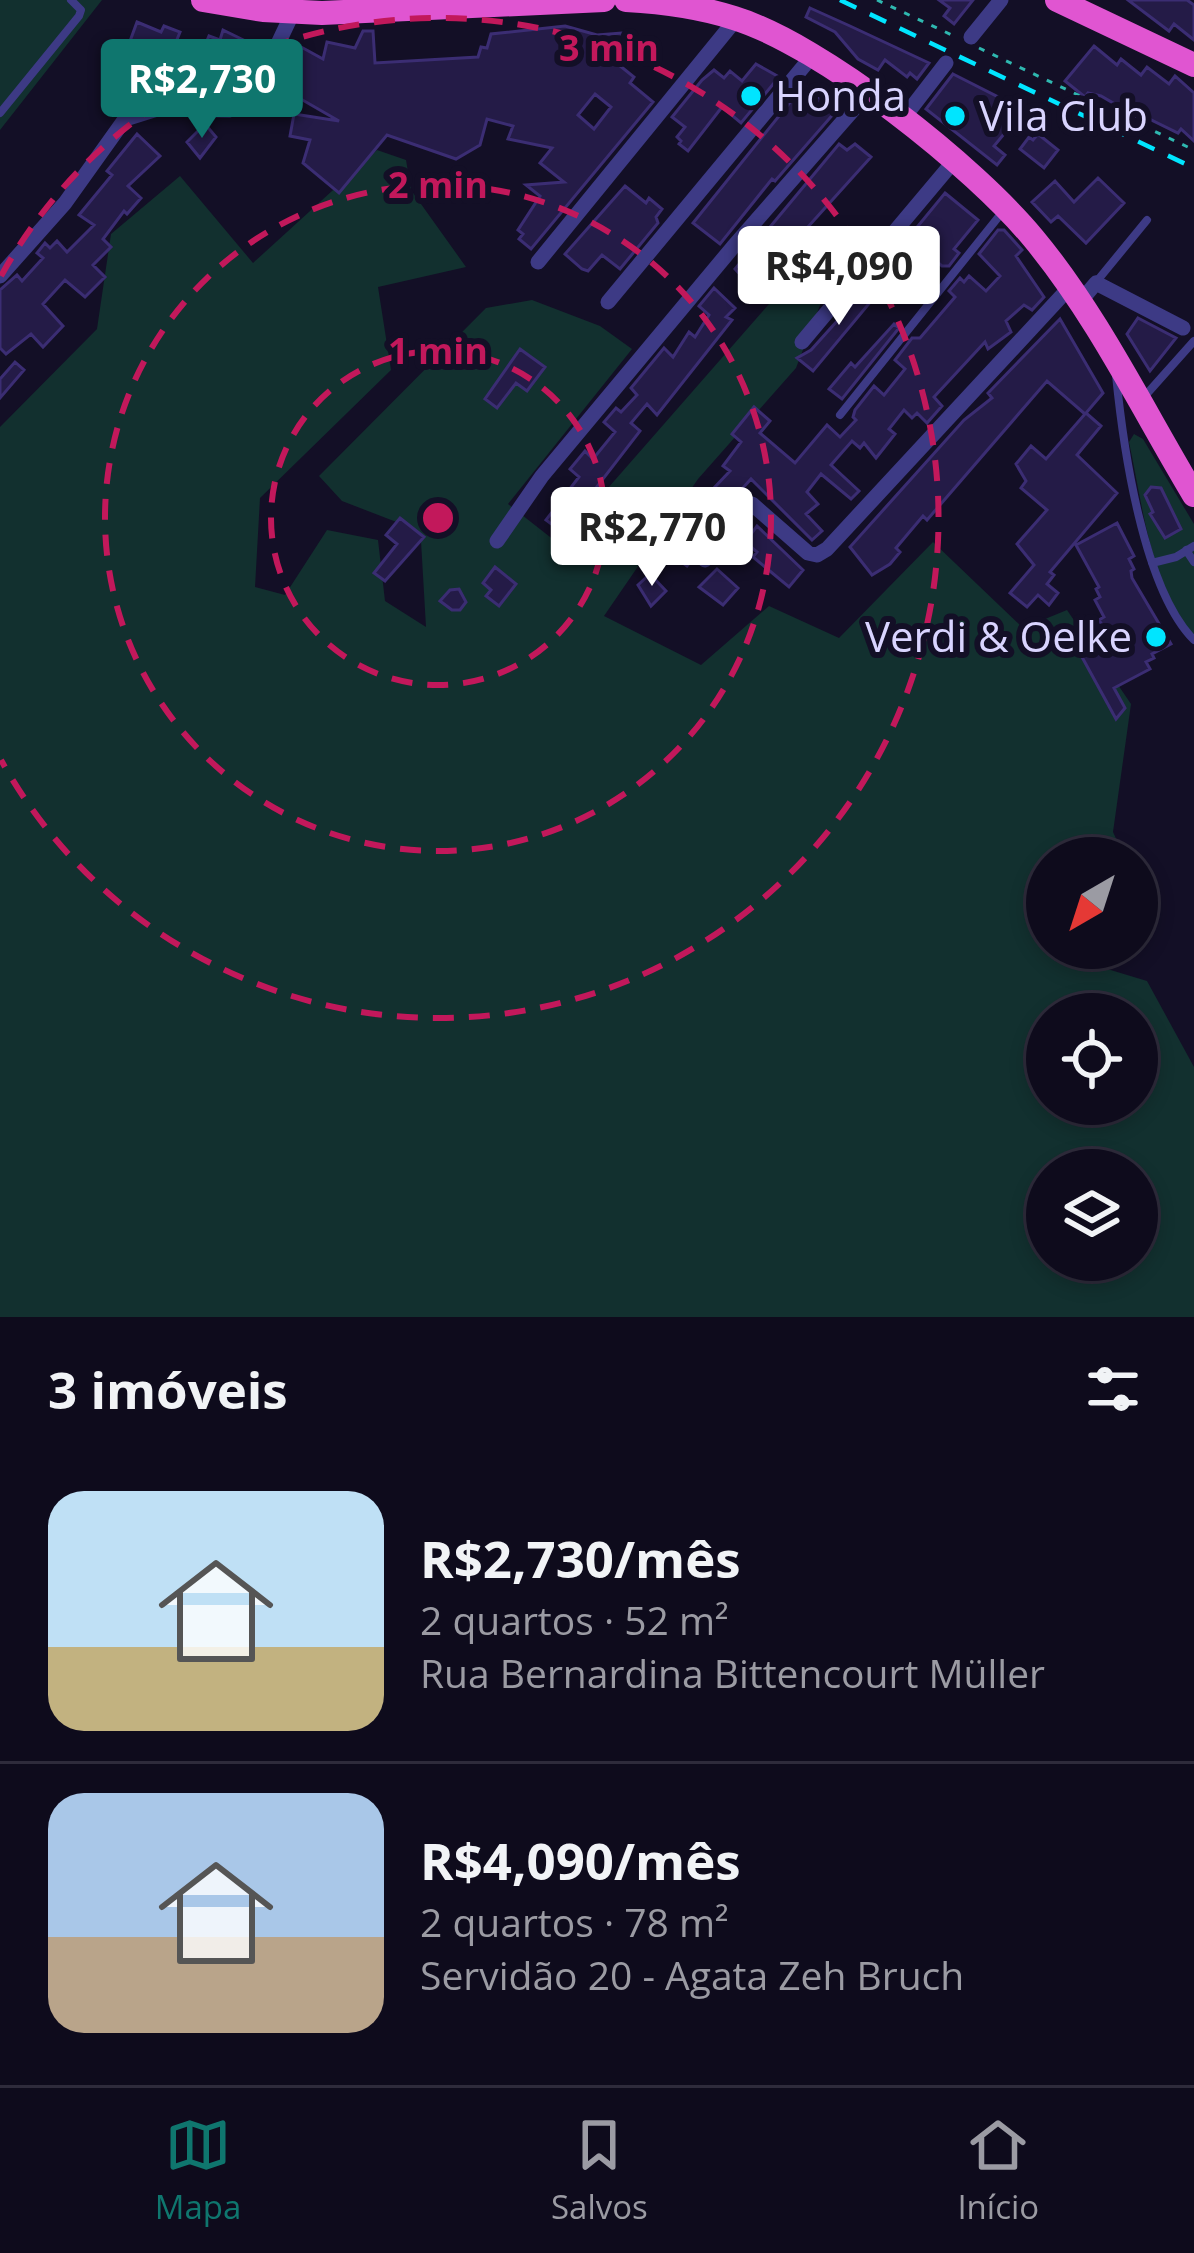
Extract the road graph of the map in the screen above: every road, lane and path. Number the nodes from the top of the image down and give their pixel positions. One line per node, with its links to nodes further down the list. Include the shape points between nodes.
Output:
1 (71, 0): 18 (lane, via 80,16)
2 (203, 0): 11 (highway)
3 (592, 0): 4 (highway); 9 (highway)
4 (604, 0)
5 (626, 0): 12 (highway)
6 (878, 0): 20 (path)
7 (1000, 0): 13 (street)
8 (1057, 0): 16 (highway)
9 (476, 2): 10 (highway)
10 (382, 5): 11 (highway)
11 (293, 12): 25 (street, via 251,101 125,118)
12 (737, 18): 14 (highway); 24 (street)
13 (971, 37)
14 (813, 56): 17 (highway); 28 (street)
15 (946, 63): 19 (street)
16 (1194, 65)
17 (867, 94): 19 (highway); 35 (street, via 542,476)
18 (0, 113)
19 (902, 120): 21 (highway)
20 (1194, 150)
21 (953, 160): 22 (highway); 30 (street)
22 (1005, 208): 27 (highway); 33 (lane)
23 (1147, 220): 26 (lane)
24 (538, 262)
25 (0, 276)
26 (1096, 283): 27 (street); 29 (street)
27 (1074, 296): 31 (highway); 37 (street, via 827,549 808,553 752,504)
28 (608, 302)
29 (1189, 334): 32 (lane)
30 (802, 342)
31 (1114, 361): 32 (highway); 38 (lane)
32 (1139, 403): 34 (highway)
33 (840, 416)
34 (1190, 483)
35 (497, 541)
36 (1190, 548): 38 (lane); 39 (lane)
37 (705, 560)
38 (1152, 562): 40 (lane)
39 (1194, 562)
40 (1194, 640)

